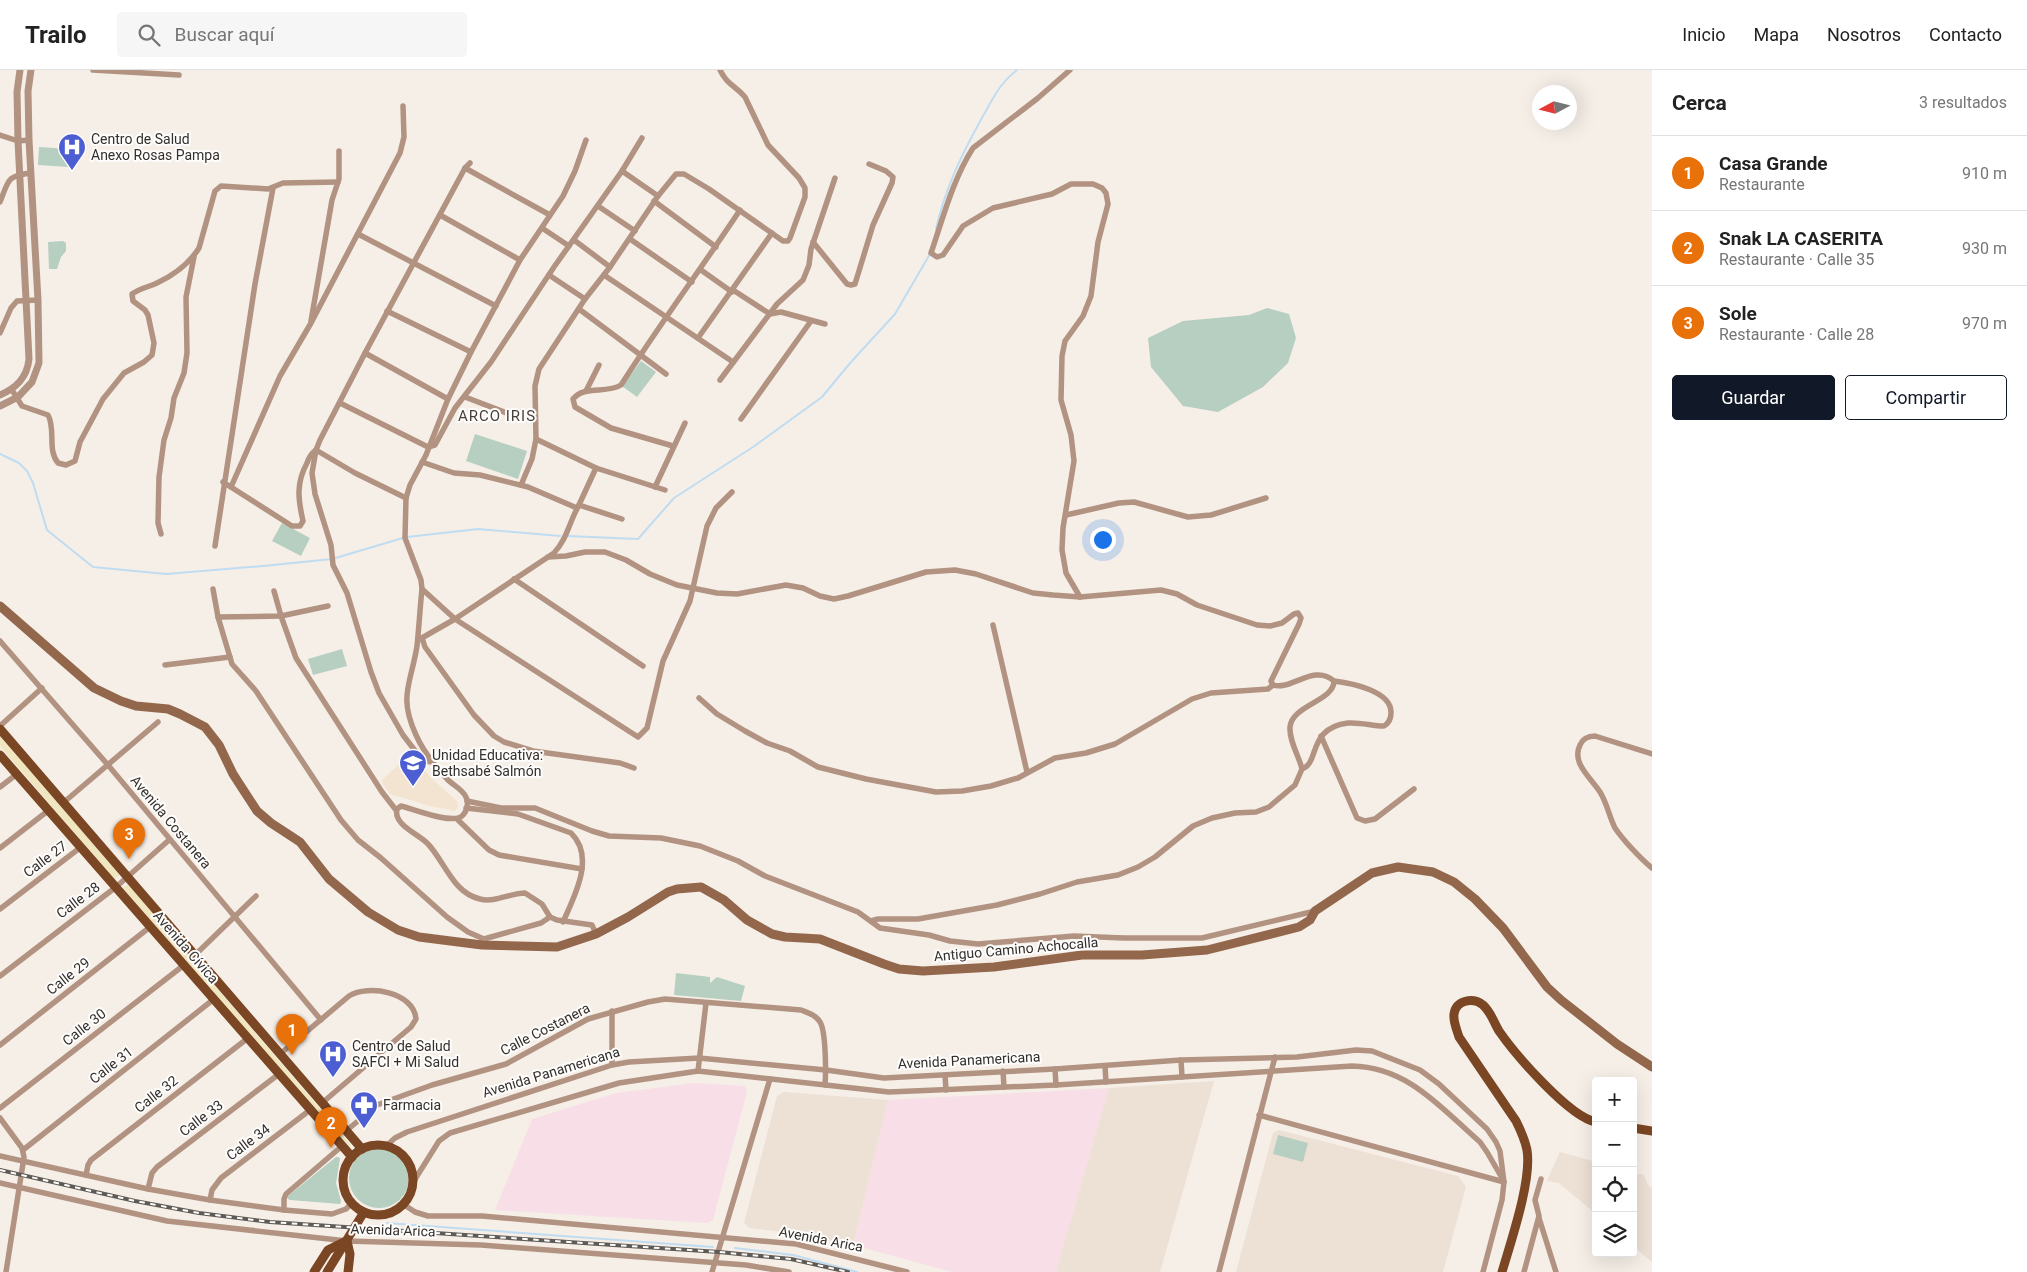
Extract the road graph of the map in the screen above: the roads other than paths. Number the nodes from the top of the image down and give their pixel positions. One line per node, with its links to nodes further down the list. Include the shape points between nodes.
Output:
1 (20, 70): 13 (street, via 16,92)
2 (31, 70): 11 (street)
3 (93, 70): 6 (street)
4 (720, 70): 32 (street, via 727,83 745,97 768,145 805,188 806,197 789,240 783,241)
5 (1070, 70): 94 (street, via 973,148 953,190 931,253 937,257 943,255 963,226 1004,204 1052,194 1070,184 1094,184 1106,192 1108,204 1098,242 1091,296 1063,348 1061,400 1074,461)
6 (117, 71): 7 (street)
7 (179, 75)
8 (403, 106): 33 (street, via 404,136 400,153)
9 (0, 135): 13 (street)
10 (642, 138): 18 (street)
11 (29, 140): 13 (street); 19 (street)
12 (586, 140): 29 (street, via 563,196)
13 (18, 141): 20 (street)
14 (339, 151): 22 (street)
15 (470, 163): 17 (street)
16 (869, 164): 36 (street, via 893,177 855,284 847,284)
17 (465, 168): 28 (street); 29 (street)
18 (622, 170): 24 (street); 26 (street)
19 (31, 173): 20 (street); 49 (street)
20 (19, 174): 25 (street, via 10,178); 50 (street)
21 (835, 178): 36 (street)
22 (338, 182): 23 (street, via 282,183); 57 (street, via 332,200)
23 (273, 188): 39 (street, via 221,186 217,189); 85 (street, via 254,284)
24 (656, 199): 27 (street, via 680,173); 31 (street); 38 (street)
25 (0, 202)
26 (598, 206): 31 (street); 35 (street)
27 (740, 210): 32 (street); 38 (street)
28 (440, 215): 40 (street); 41 (street)
29 (550, 215): 30 (street)
30 (542, 228): 37 (street); 40 (street)
31 (635, 231): 34 (street)
32 (772, 233): 47 (street)
33 (358, 234): 41 (street); 57 (street)
34 (630, 239): 42 (street); 46 (street)
35 (574, 240): 37 (street); 42 (street)
36 (813, 242): 54 (street, via 803,280 781,299)
37 (569, 246): 44 (street)
38 (716, 247): 43 (street)
39 (194, 255): 71 (street, via 168,277 132,294 132,299 145,310 150,321 154,342 152,355 124,373 103,399 80,442 75,461 66,465 58,463 53,454 48,414 26,408); 96 (street, via 186,297 188,354 164,440 158,523)
40 (520, 260): 51 (street)
41 (413, 264): 51 (street); 53 (street)
42 (610, 267): 45 (street)
43 (700, 270): 46 (street); 47 (street)
44 (548, 275): 48 (street); 72 (street)
45 (604, 275): 48 (street); 55 (street)
46 (692, 282): 55 (street)
47 (732, 291): 54 (street); 60 (street)
48 (585, 299): 52 (street)
49 (38, 300): 50 (street); 71 (street, via 38,363 32,382)
50 (26, 301): 59 (street, via 14,304); 68 (street, via 28,364 23,377)
51 (496, 306): 61 (street)
52 (578, 309): 63 (street); 79 (street, via 538,369 535,386)
53 (388, 311): 61 (street); 62 (street)
54 (770, 314): 56 (street, via 781,312); 64 (street)
55 (666, 317): 60 (street); 63 (street)
56 (811, 321): 58 (street); 77 (street)
57 (311, 323): 87 (street, via 280,376)
58 (825, 324)
59 (0, 333)
60 (698, 338): 64 (street)
61 (470, 352): 73 (street)
62 (365, 353): 73 (street); 74 (street)
63 (640, 354): 66 (street); 69 (street, via 621,385)
64 (733, 362): 67 (street)
65 (599, 365): 69 (street)
66 (666, 374)
67 (720, 380)
68 (12, 390): 70 (street); 71 (street)
69 (586, 392): 80 (street, via 578,394 573,404 596,421)
70 (0, 395)
71 (18, 397): 75 (street)
72 (465, 397): 76 (street); 81 (street, via 455,408 435,445)
73 (448, 399): 81 (street)
74 (340, 403): 81 (street); 82 (street)
75 (0, 406)
76 (517, 417)
77 (740, 419)
78 (684, 423): 80 (street)
79 (536, 439): 84 (street); 86 (street)
80 (673, 446): 88 (street)
81 (428, 447): 83 (street)
82 (316, 450): 87 (street, via 298,483 303,521 300,526 292,526); 91 (street); 125 (street, via 312,472 330,540 333,565 346,593 371,672 379,693 413,749 423,761)
83 (422, 462): 86 (street, via 454,474 480,475); 91 (street)
84 (596, 468): 88 (street); 93 (street)
85 (224, 482): 87 (street); 97 (street)
86 (521, 485): 93 (street)
87 (231, 486)
88 (655, 487): 89 (street)
89 (665, 490)
90 (732, 492): 100 (street, via 716,508 706,526)
91 (406, 498): 101 (street, via 405,538)
92 (1266, 498): 94 (street, via 1211,515 1188,517 1134,502)
93 (578, 506): 95 (street); 98 (street, via 562,544)
94 (1066, 515): 104 (street, via 1062,528 1063,562)
95 (622, 519)
96 (161, 534)
97 (215, 546)
98 (548, 557): 99 (street); 100 (street, via 605,552 666,582)
99 (514, 579): 109 (street); 115 (street)
100 (693, 587): 104 (street, via 737,594 786,585 834,599 938,570 976,574 1033,593); 109 (street, via 663,662 647,728 638,737)
101 (422, 589): 109 (street); 111 (street)
102 (213, 590): 108 (street)
103 (274, 591): 107 (street)
104 (1080, 597): 117 (street, via 1161,590 1263,626 1282,623 1298,613 1301,618 1273,674)
105 (0, 606): 154 (main road, Antiguo Camino Achocalla, via 94,688 136,706 168,709 205,727 257,811 300,842 329,879 368,912 398,930 419,937)
106 (328, 606): 107 (street)
107 (281, 616): 108 (street); 136 (street, via 291,647 312,686)
108 (218, 617): 113 (street)
109 (455, 619): 111 (street)
110 (993, 625): 129 (street)
111 (420, 639): 125 (street, via 406,704 415,734); 127 (street, via 474,715 494,736 533,751 620,763)
112 (0, 641): 118 (street, Avenida Costanera)
113 (230, 657): 114 (street); 154 (street, via 358,840 447,916)
114 (164, 665)
115 (643, 666)
116 (1334, 681): 117 (street, via 1329,676 1316,675 1279,687); 122 (street, via 1362,687 1384,697 1391,708 1391,716 1384,726 1348,723); 128 (street, via 1330,692 1306,707 1290,725 1290,735)
117 (1273, 685): 129 (street, via 1211,693 1192,699 1115,744 1055,758)
118 (42, 688): 121 (street); 126 (street, Avenida Costanera)
119 (699, 698): 129 (street, via 717,714 752,735 790,751 818,768 839,774 936,792 991,786)
120 (158, 722): 126 (street)
121 (0, 728): 133 (main road)
122 (1321, 736): 128 (street, via 1312,759); 132 (street, via 1357,818 1365,821 1375,819)
123 (1652, 754): 141 (street, via 1595,736 1587,736 1578,749 1578,762 1600,792 1616,828)
124 (0, 755): 130 (main road, Avenida Cívica)
125 (433, 762): 134 (street, via 463,792)
126 (108, 765): 133 (street); 138 (street, Avenida Costanera)
127 (634, 768)
128 (1302, 769): 150 (street, via 1295,785 1269,806 1256,812 1212,818 1193,826 1138,868 997,905 918,919)
129 (1027, 772)
130 (17, 774): 131 (street); 135 (main road, Avenida Cívica)
131 (0, 787)
132 (1414, 789)
133 (63, 803): 143 (main road)
134 (467, 804): 137 (street); 142 (street, via 518,814 571,833 580,848); 150 (street, via 535,808 608,836 661,838 700,846 765,876 850,908)
135 (49, 810): 139 (main road, Avenida Cívica); 140 (street)
136 (396, 810): 137 (street, via 404,807); 148 (street, via 398,819 426,842 454,882 467,894 489,900 525,894 542,904)
137 (457, 819): 142 (street, via 489,850 499,855)
138 (169, 840): 143 (street, Calle 28); 149 (street, Avenida Costanera)
139 (81, 847): 144 (main road, Avenida Cívica); 146 (street, Calle 27)
140 (0, 848)
141 (1652, 868)
142 (582, 870): 151 (street)
143 (127, 877): 144 (street, Calle 28); 155 (main road)
144 (116, 887): 152 (main road, Avenida Cívica); 157 (street, Calle 28)
145 (256, 896): 149 (street)
146 (0, 909)
147 (1315, 911): 150 (street, via 1202,938 1074,936 978,944 890,931); 153 (main road, Antiguo Camino Achocalla, via 1310,920 1299,926 1207,950 1082,956 994,967 923,971 899,969 820,939 772,934 701,887 668,892); 170 (main road, Antiguo Camino Achocalla, via 1372,873 1398,866 1433,872 1454,882 1503,928 1547,987 1561,1000)
148 (550, 917): 151 (street); 154 (street)
149 (235, 918): 155 (street); 161 (street, Avenida Costanera)
150 (871, 921)
151 (563, 922): 153 (street, via 592,925)
152 (150, 927): 156 (main road, Avenida Cívica); 163 (street, Calle 29)
153 (596, 934): 154 (main road, Antiguo Camino Achocalla, via 557,947)
154 (483, 942)
155 (195, 956): 164 (main road, Avenida Cívica)
156 (184, 965): 158 (main road, Avenida Cívica); 188 (street, Calle 30)
157 (0, 976)
158 (214, 999): 162 (main road, Avenida Cívica); 199 (street, Calle 31)
159 (706, 1003): 160 (street, Calle Costanera, via 666,999); 166 (street); 173 (street, Calle Costanera, via 801,1010 814,1014 822,1024)
160 (612, 1011): 168 (street); 195 (street, Calle Costanera, via 588,1019 506,1064 377,1105)
161 (321, 1020): 164 (street); 187 (street, via 353,994 370,989 399,997 413,1010 416,1019 411,1027)
162 (248, 1038): 176 (main road, Avenida Cívica); 203 (street, Calle 32, via 91,1160)
163 (0, 1045)
164 (280, 1054): 187 (main road, Avenida Cívica)
165 (1275, 1057): 167 (street, Avenida Panamericana); 175 (street); 205 (street, Avenida Panamericana, via 1372,1051 1420,1070 1487,1129 1500,1151)
166 (699, 1058): 168 (street, Avenida Panamericana); 172 (street); 173 (street, Avenida Panamericana)
167 (1181, 1060): 169 (street, Avenida Panamericana); 179 (street)
168 (612, 1065): 197 (street, Avenida Panamericana, via 407,1132)
169 (1105, 1066): 171 (street, Avenida Panamericana); 181 (street)
170 (1652, 1067)
171 (1055, 1069): 174 (street, Avenida Panamericana); 183 (street)
172 (698, 1070): 180 (street, Avenida Panamericana); 207 (street, Avenida Panamericana, via 618,1082 450,1133 439,1141)
173 (826, 1070): 178 (street, Avenida Panamericana); 182 (street, Calle Costanera)
174 (1003, 1071): 177 (street, Avenida Panamericana); 184 (street)
175 (1270, 1072): 179 (street, Avenida Panamericana); 190 (street); 205 (street, Avenida Panamericana, via 1368,1066 1405,1079 1480,1142)
176 (279, 1074): 189 (main road, Avenida Cívica); 209 (street, Calle 33, via 157,1167)
177 (945, 1075): 178 (street, Avenida Panamericana); 185 (street)
178 (884, 1078): 186 (street)
179 (1182, 1078): 181 (street, Avenida Panamericana)
180 (770, 1079): 182 (street, Avenida Panamericana); 216 (street)
181 (1106, 1082): 183 (street, Avenida Panamericana)
182 (825, 1085): 186 (street, Avenida Panamericana)
183 (1056, 1085): 184 (street, Avenida Panamericana)
184 (1004, 1087): 185 (street, Avenida Panamericana)
185 (946, 1090): 186 (street, Avenida Panamericana)
186 (884, 1091)
187 (322, 1103): 195 (main road, Avenida Cívica)
188 (0, 1108)
189 (310, 1110): 196 (main road, Avenida Cívica); 210 (street, Calle 34, via 221,1178 212,1190)
190 (1259, 1115): 205 (street); 228 (street)
191 (0, 1118): 199 (street)
192 (1592, 1120): 230 (main road, via 1570,1108 1550,1090 1499,1030 1484,1006 1467,1000 1460,1004 1454,1013 1459,1036 1516,1122 1528,1152 1523,1195)
193 (1637, 1128): 194 (main road)
194 (1652, 1130)
195 (346, 1131): 198 (main road, Avenida Cívica)
196 (342, 1146): 201 (main road, Avenida Cívica); 213 (street, via 286,1194)
197 (386, 1146): 198 (main road); 207 (main road, via 398,1151 406,1160 412,1172)
198 (362, 1149): 201 (main road)
199 (23, 1150): 202 (street)
200 (0, 1156): 202 (street, Avenida Arica)
201 (352, 1157): 211 (main road, via 344,1180)
202 (24, 1161): 203 (street, Avenida Arica); 208 (street)
203 (86, 1175): 209 (street, Avenida Arica)
204 (1541, 1179): 215 (street, via 1535,1200)
205 (1504, 1182): 229 (street, Avenida Panamericana)
206 (0, 1183): 208 (street, Avenida Arica)
207 (412, 1184): 212 (main road)
208 (21, 1188): 217 (street, Avenida Arica, via 166,1221); 220 (street)
209 (148, 1189): 210 (street, Avenida Arica)
210 (210, 1200): 213 (street, Avenida Arica)
211 (352, 1203): 213 (street, Avenida Arica, via 346,1210 332,1214); 214 (main road)
212 (403, 1204): 214 (main road, via 397,1210 381,1215); 216 (street, Avenida Arica, via 428,1216 482,1216)
213 (284, 1210)
214 (364, 1212): 217 (main road)
215 (1539, 1216): 231 (street); 232 (street)
216 (721, 1238): 218 (street); 227 (street, Avenida Arica, via 796,1244)
217 (346, 1241): 218 (street, Avenida Arica, via 481,1245); 221 (main road, via 328,1250); 222 (main road); 223 (main road, via 350,1254)
218 (714, 1263): 219 (street, Avenida Arica); 224 (street)
219 (727, 1264): 225 (street); 226 (street, Avenida Arica)
220 (6, 1272)
221 (314, 1272)
222 (327, 1272)
223 (348, 1272)
224 (712, 1272)
225 (725, 1272)
226 (789, 1272)
227 (908, 1272)
228 (1218, 1272)
229 (1483, 1272)
230 (1502, 1272)
231 (1524, 1272)
232 (1556, 1272)

